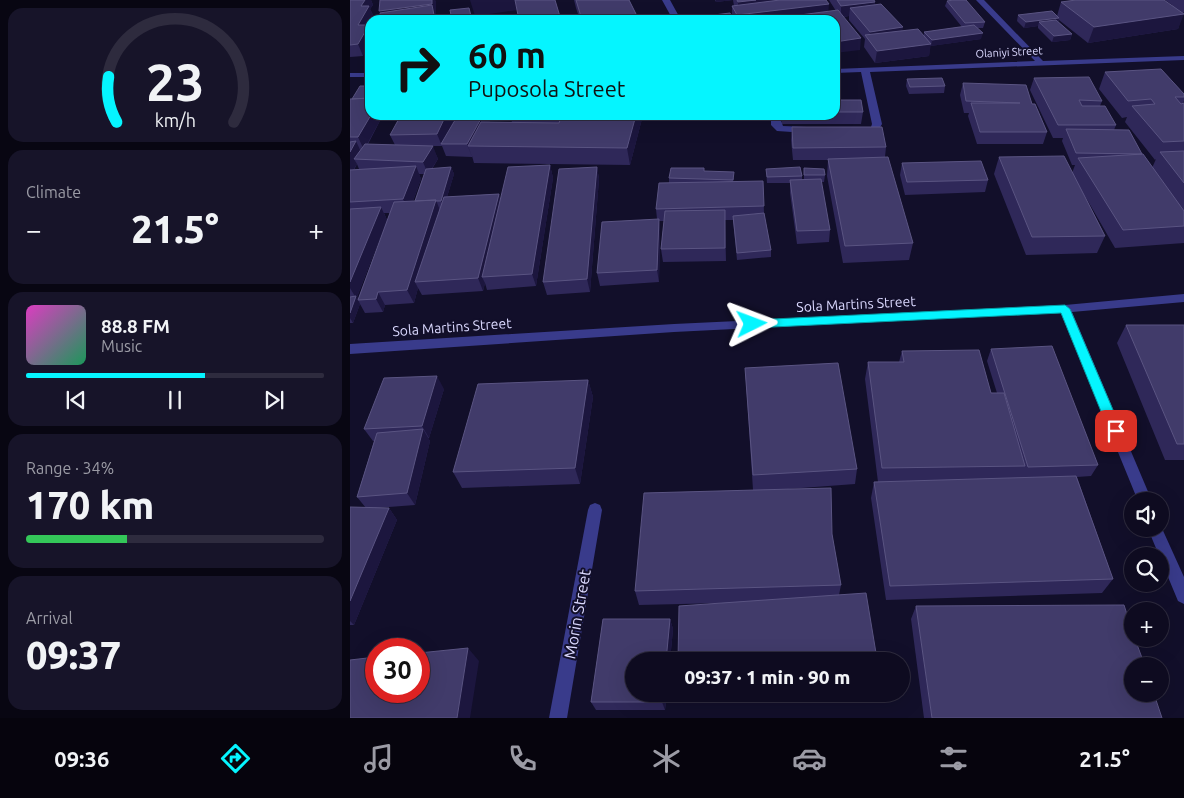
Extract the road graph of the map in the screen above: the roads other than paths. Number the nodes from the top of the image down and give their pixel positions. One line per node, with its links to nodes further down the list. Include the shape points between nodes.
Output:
1 (666, 0): 3 (street)
2 (980, 0): 5 (street)
3 (674, 15)
4 (1184, 58): 5 (street, Olaniyi Street)
5 (1040, 62): 6 (street, Olaniyi Street)
6 (865, 70): 7 (street, Olaniyi Street); 12 (street, via 877,124 875,129 868,131)
7 (840, 71)
8 (350, 75): 9 (street)
9 (365, 75)
10 (776, 120): 11 (street, via 780,129)
11 (814, 130)
12 (850, 131)
13 (1184, 298): 14 (street, Sola Martins Street)
14 (1065, 309): 15 (street, Sola Martins Street); 16 (street)
15 (350, 349)
16 (1141, 492)
17 (595, 510): 20 (street, Morin Street)
18 (1159, 537): 19 (street)
19 (1184, 596)
20 (558, 718)

